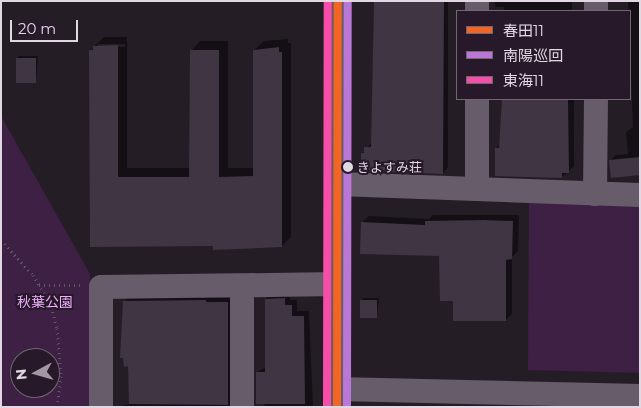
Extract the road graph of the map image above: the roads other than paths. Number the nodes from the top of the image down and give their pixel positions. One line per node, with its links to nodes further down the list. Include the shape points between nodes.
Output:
1 (338, 1): 4 (street)
2 (477, 100): 5 (street)
3 (596, 100): 6 (street)
4 (338, 184): 5 (street); 8 (street)
5 (477, 189): 6 (street)
6 (595, 194): 7 (street)
7 (640, 195)
8 (337, 284): 9 (street); 11 (street)
9 (242, 286): 14 (street, via 101,287); 15 (street)
10 (640, 396): 13 (street)
11 (337, 398): 12 (street)
12 (474, 399): 13 (street)
13 (594, 401)
14 (101, 407)
15 (242, 407)

